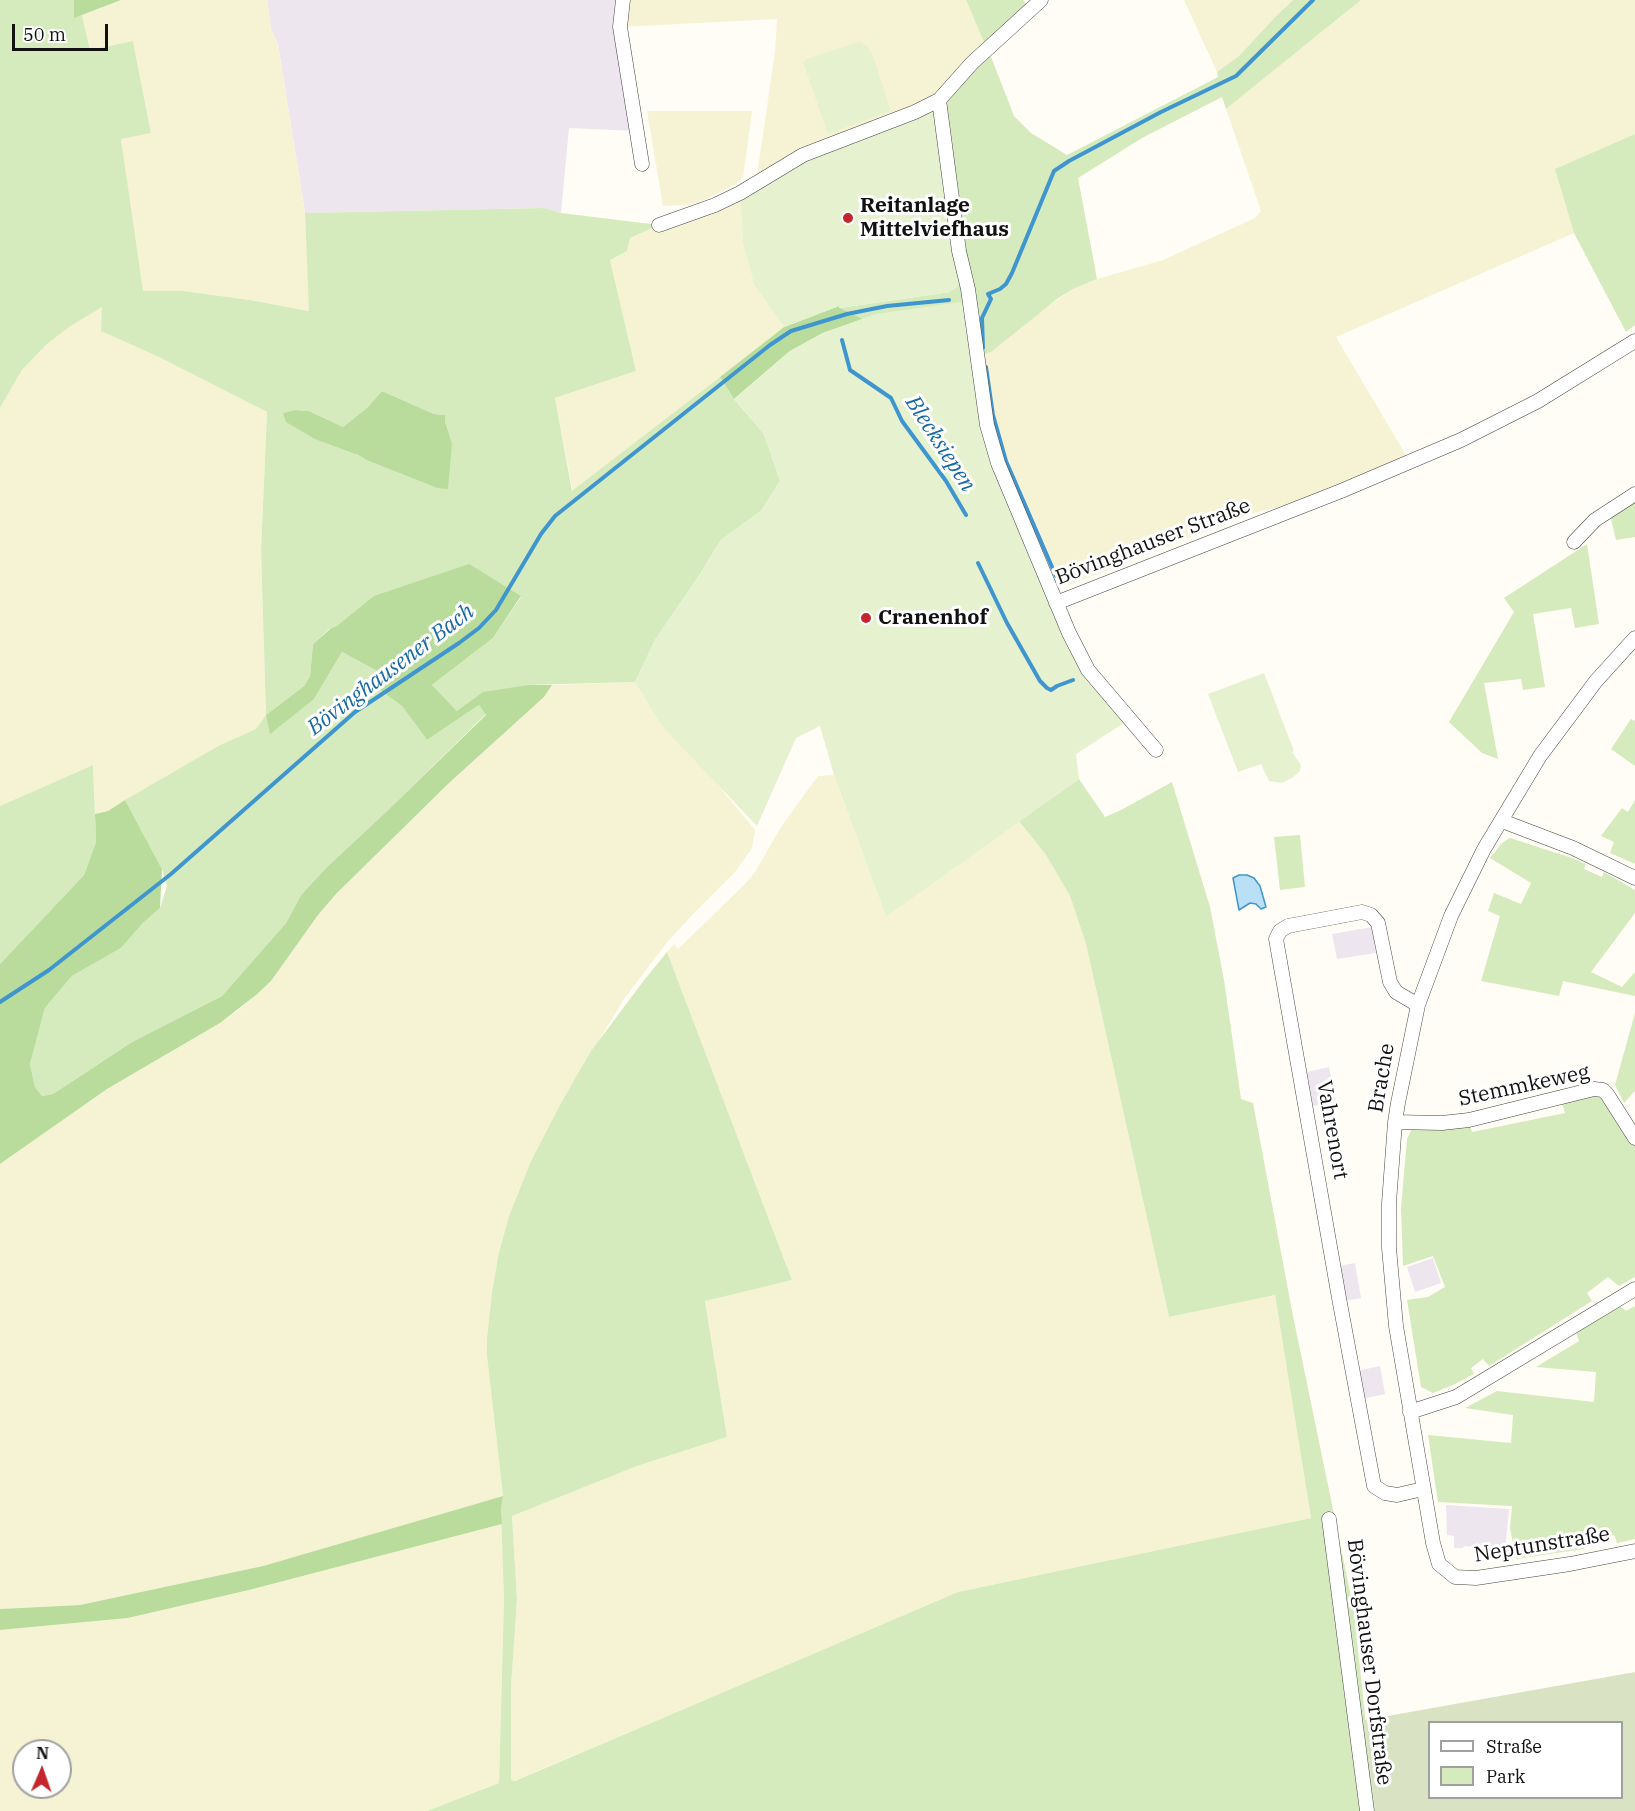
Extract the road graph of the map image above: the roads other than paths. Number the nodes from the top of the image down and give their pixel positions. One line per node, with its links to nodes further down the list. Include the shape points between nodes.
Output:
1 (623, 0): 4 (street, via 620,27)
2 (1041, 0): 3 (street, via 972,63)
3 (939, 100): 5 (street, via 803,155 740,193); 9 (street, Bövinghauser Straße, via 987,425 998,463)
4 (642, 164)
5 (658, 225)
6 (1635, 341): 9 (street, Bövinghauser Straße, via 1547,395 1461,440 1341,492)
7 (1635, 494): 8 (street, via 1595,520)
8 (1575, 542)
9 (1056, 603): 11 (street, via 1088,670)
10 (1635, 639): 12 (street, Brache, via 1606,669 1540,756)
11 (1156, 750)
12 (1502, 821): 13 (street, via 1573,848); 14 (street, Brache, via 1451,915)
13 (1635, 878)
14 (1419, 1005): 15 (street, Brache); 19 (street, Vahrenort, via 1396,992 1390,982 1378,923 1371,915 1362,912 1288,926 1276,939 1374,1486 1397,1495)
15 (1395, 1122): 16 (street, Stemmkeweg, via 1469,1120 1594,1089 1607,1094); 18 (street, Brache, via 1389,1248)
16 (1635, 1138)
17 (1635, 1289): 18 (street, via 1456,1396)
18 (1410, 1412): 19 (street, Brache)
19 (1423, 1489): 22 (street, Brache, via 1439,1564)
20 (1329, 1519): 23 (street, Bövinghauser Dorfstraße)
21 (1635, 1551): 22 (street, Neptunstraße, via 1487,1577)
22 (1455, 1577)
23 (1367, 1811)

